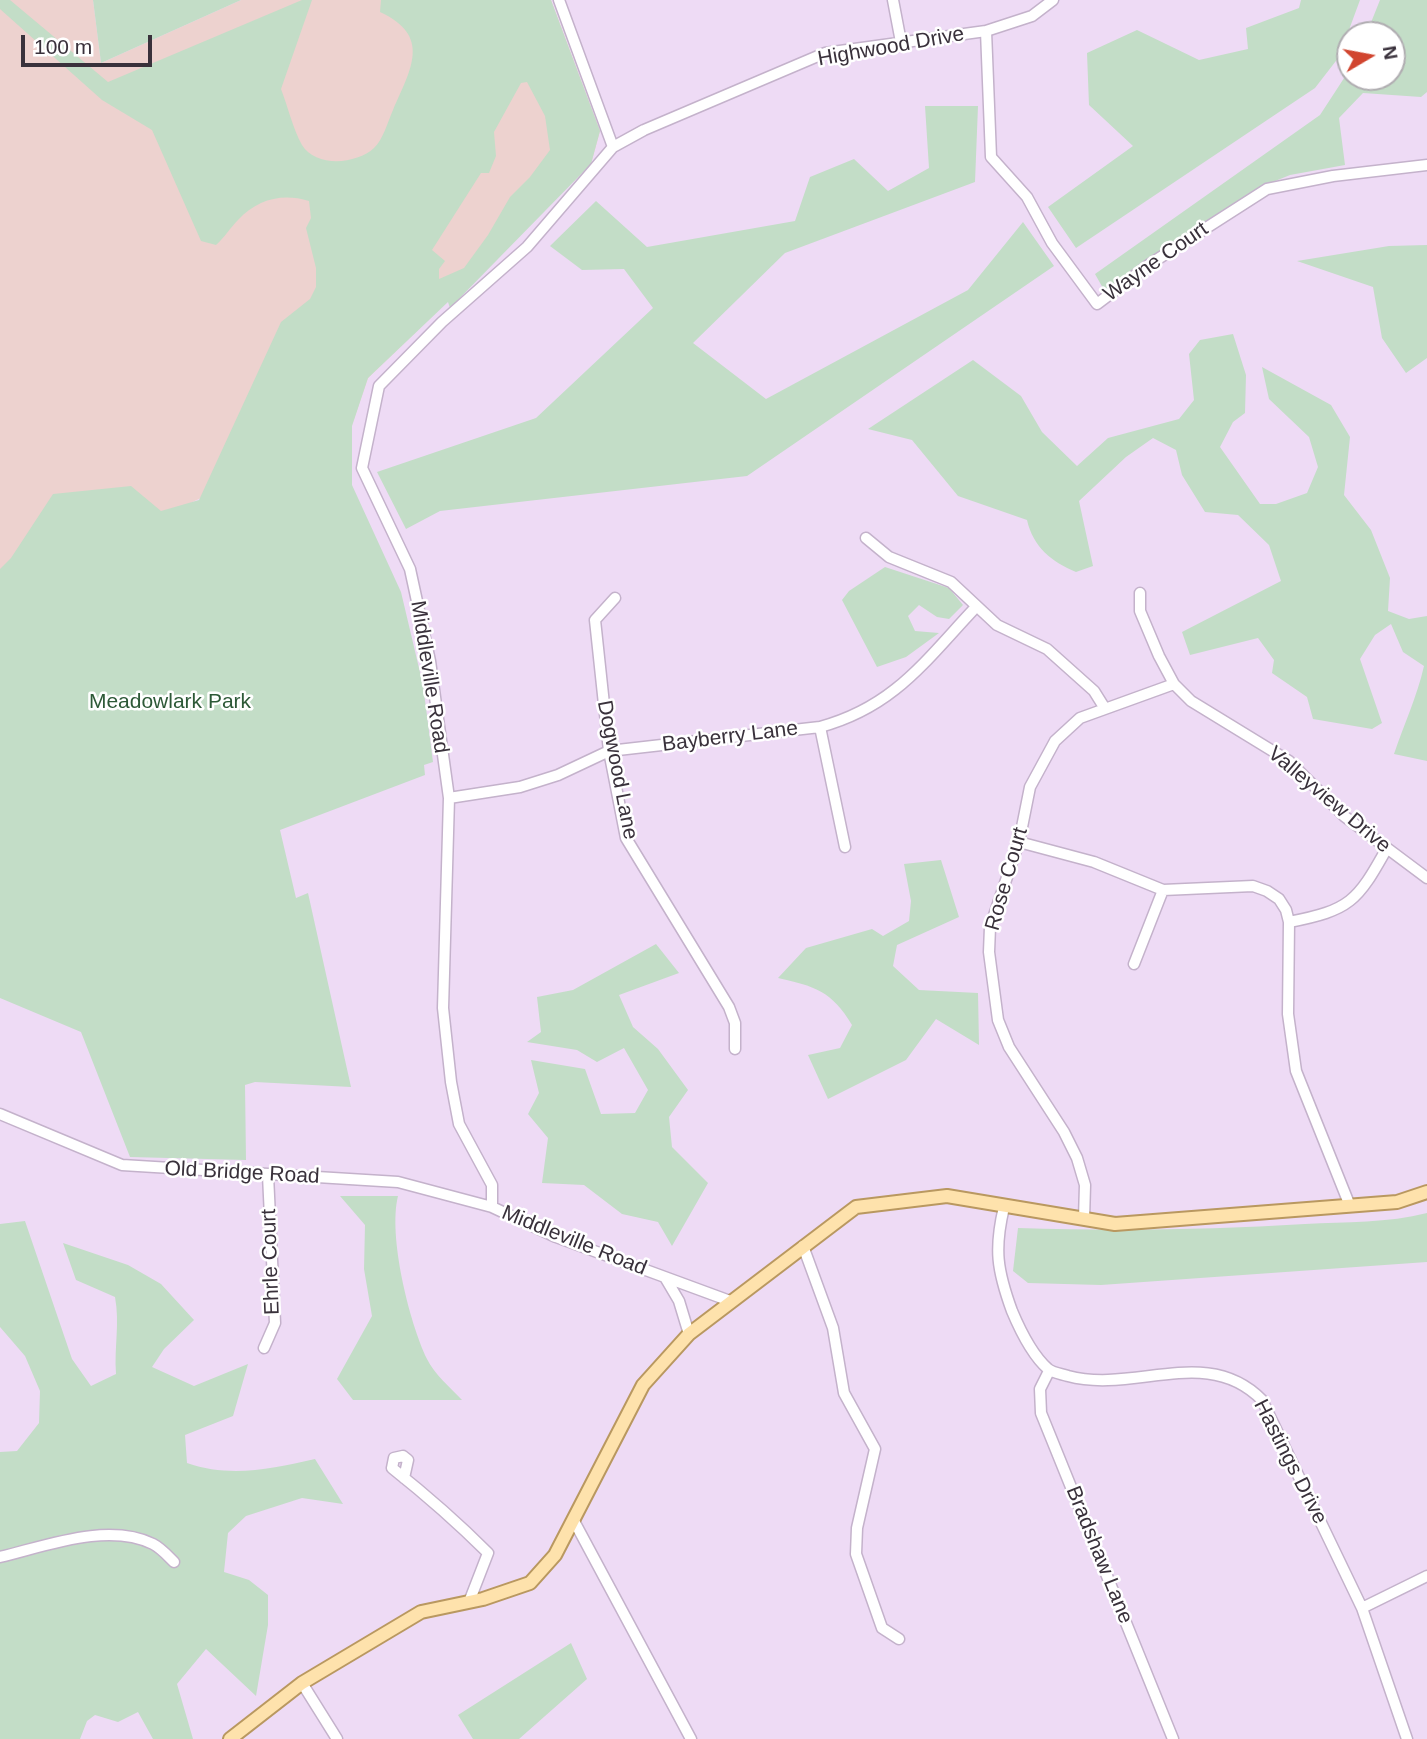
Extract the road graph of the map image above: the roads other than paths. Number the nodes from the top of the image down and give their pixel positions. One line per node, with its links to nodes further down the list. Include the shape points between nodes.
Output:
1 (559, 0): 6 (street)
2 (893, 0): 5 (street)
3 (1053, 0): 4 (street, Highwood Drive, via 1032,16)
4 (986, 31): 5 (street, Highwood Drive); 7 (street, Wayne Court, via 991,157 1027,197 1052,243 1097,304 1267,189)
5 (901, 42): 6 (street, Highwood Drive, via 825,53)
6 (613, 147): 16 (street, Middleville Road, via 527,247 442,322 379,386 362,468 410,569 430,661)
7 (1427, 165)
8 (866, 538): 11 (street, via 888,556 951,582)
9 (1140, 593): 12 (street, Valleyview Drive, via 1139,611)
10 (615, 598): 15 (street, Dogwood Lane, via 595,620)
11 (975, 608): 13 (street, via 997,625 1047,649 1094,691); 14 (street, Bayberry Lane, via 894,693 857,715)
12 (1174, 684): 13 (street, Rose Court); 19 (street, Valleyview Drive, via 1209,714 1289,761 1344,816)
13 (1104, 708): 17 (street, Rose Court, via 1080,719 1055,741 1030,787)
14 (820, 727): 15 (street, Bayberry Lane); 18 (street)
15 (609, 751): 16 (street, Bayberry Lane, via 520,787); 24 (street, Dogwood Lane, via 626,838 729,1007 735,1023)
16 (449, 798): 29 (street, Middleville Road, via 443,1008 458,1124 492,1185)
17 (1019, 842): 21 (street, via 1094,862); 31 (street, Rose Court, via 990,927 998,1020 1009,1047 1077,1158 1084,1185)
18 (845, 847)
19 (1387, 848): 20 (street, Valleyview Drive); 22 (street, via 1366,886 1342,909)
20 (1427, 878)
21 (1163, 890): 22 (street, via 1253,887 1279,899); 23 (street)
22 (1289, 922): 28 (street, via 1289,1014 1296,1071)
23 (1134, 964)
24 (735, 1049)
25 (0, 1114): 26 (street, Old Bridge Road, via 122,1165)
26 (268, 1175): 29 (street, Old Bridge Road, via 398,1182); 36 (street, Ehrle Court, via 275,1323)
27 (1427, 1192): 28 (main road, via 1397,1202)
28 (1350, 1206): 31 (main road, via 1115,1224)
29 (492, 1207): 33 (street, Middleville Road, via 555,1237)
30 (1004, 1207): 31 (main road); 32 (main road, via 947,1196 856,1207); 37 (street, via 997,1237 1001,1279 1020,1332)
31 (1084, 1219)
32 (803, 1246): 34 (main road); 45 (street, via 833,1328 844,1393 875,1449 857,1528 856,1554 882,1628)
33 (666, 1279): 34 (street, Middleville Road); 35 (street, via 679,1301)
34 (730, 1301): 35 (main road)
35 (689, 1334): 39 (main road, via 643,1385)
36 (264, 1348)
37 (1049, 1371): 44 (street, Hastings Drive, via 1106,1380 1223,1374 1246,1384 1262,1400); 50 (street, Bradshaw Lane, via 1041,1390 1041,1413)
38 (404, 1478): 43 (street, via 488,1553)
39 (574, 1521): 43 (main road, via 555,1555 530,1583); 49 (street)
40 (0, 1557): 41 (street, via 100,1536 130,1536 155,1545)
41 (174, 1562)
42 (1427, 1576): 44 (street)
43 (469, 1602): 46 (main road, via 421,1612)
44 (1362, 1608): 51 (street, Hastings Drive)
45 (899, 1639)
46 (302, 1683): 47 (main road); 48 (street)
47 (230, 1739)
48 (337, 1739)
49 (691, 1739)
50 (1173, 1739)
51 (1407, 1739)

